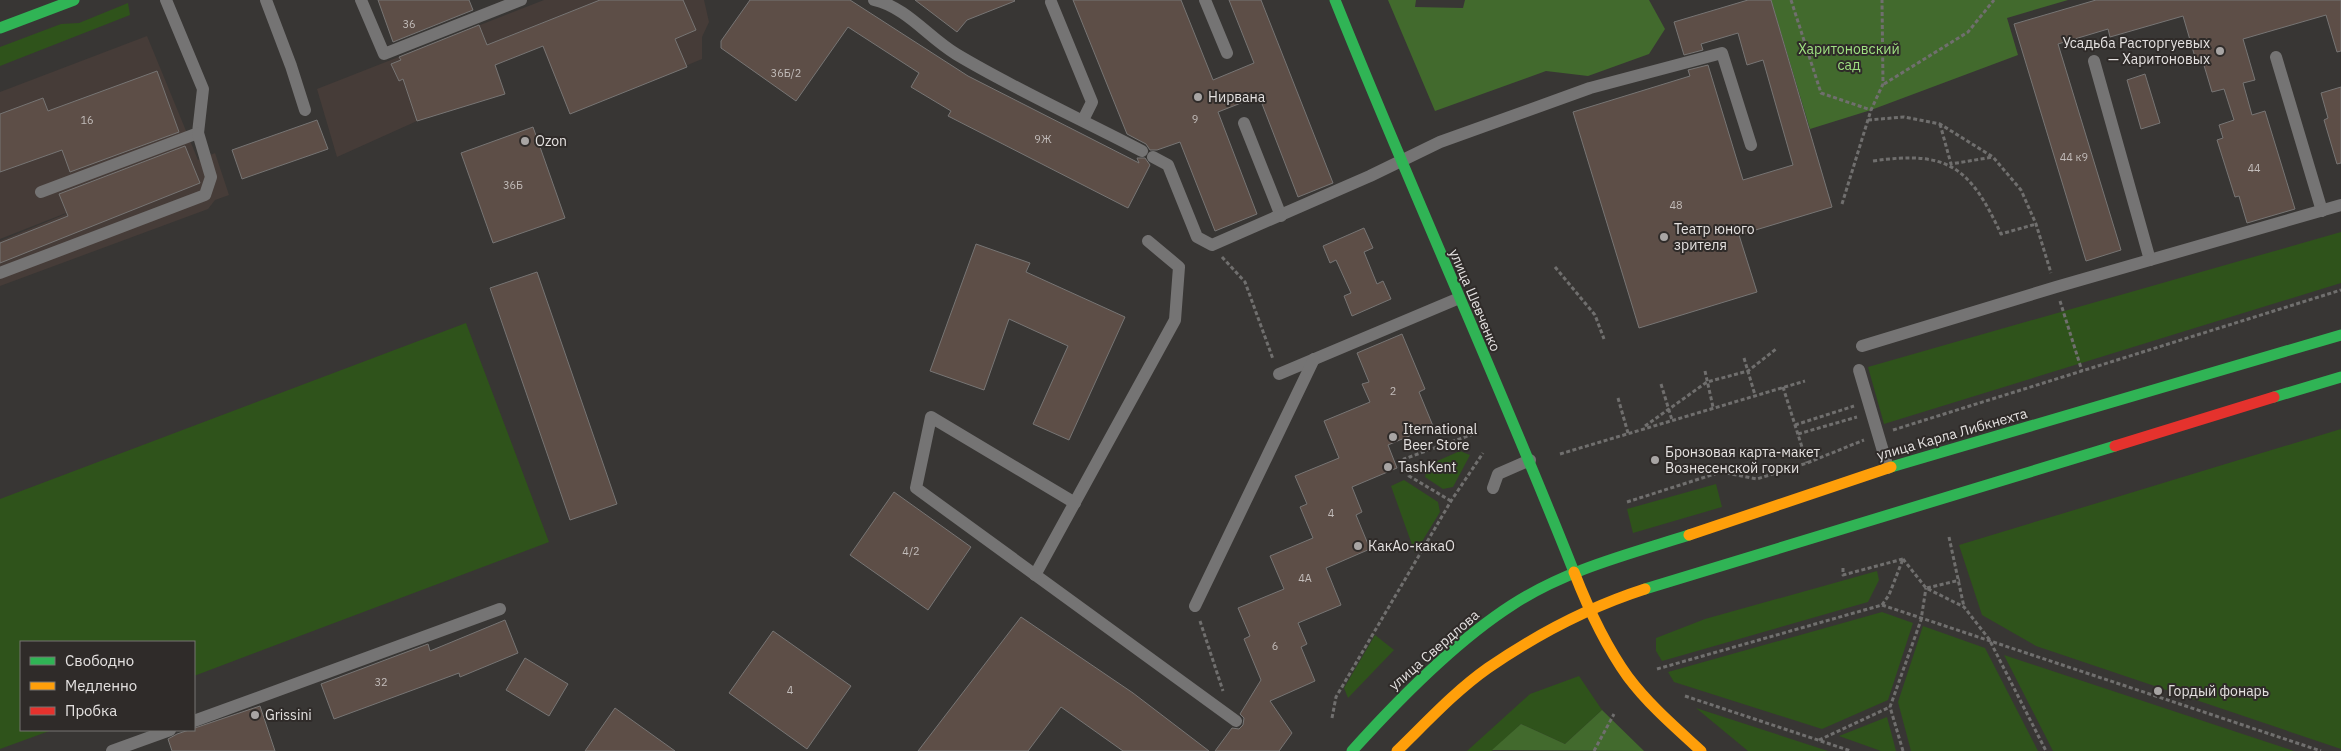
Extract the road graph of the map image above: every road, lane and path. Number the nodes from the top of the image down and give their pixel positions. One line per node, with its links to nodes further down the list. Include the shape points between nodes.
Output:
1 (74, 0): 13 (main road)
2 (166, 0): 24 (lane, via 203,89)
3 (266, 0): 18 (lane)
4 (362, 0): 5 (lane, via 384,54)
5 (521, 0)
6 (1205, 0): 14 (lane)
7 (1335, 0): 27 (main road, улица Шевченко)
8 (1791, 0): 19 (path, via 1821,93)
9 (1882, 0): 17 (path)
10 (1994, 0): 17 (path, via 1968,32)
11 (882, 1): 20 (lane, via 924,28 938,43)
12 (1051, 2): 20 (lane, via 1092,102)
13 (0, 28)
14 (1227, 53)
15 (2276, 57): 33 (lane)
16 (2094, 61): 38 (lane)
17 (1883, 84): 19 (path)
18 (305, 110)
19 (1871, 110): 21 (path)
20 (1083, 120): 37 (lane, via 1168,165 1197,236)
21 (1868, 120): 23 (path, via 1904,117); 31 (path)
22 (1244, 124): 34 (lane)
23 (1940, 124): 26 (path); 29 (path)
24 (198, 133): 30 (lane); 40 (lane, via 210,178 205,195)
25 (1751, 145): 27 (lane, via 1722,53 1590,88 1440,142)
26 (1993, 157): 29 (path); 35 (path, via 2021,190)
27 (1400, 160): 34 (lane); 43 (main road, улица Шевченко)
28 (1873, 161): 29 (path, via 1898,157)
29 (1951, 164): 35 (path, via 1969,179 1987,204 2001,234)
30 (41, 192)
31 (1842, 204)
32 (2341, 205): 33 (lane)
33 (2322, 211): 38 (lane)
34 (1281, 216): 37 (lane)
35 (2036, 224): 41 (path)
36 (1148, 241): 81 (lane, via 1178,267 1175,320)
37 (1212, 245): 54 (path, via 1245,282)
38 (2150, 260): 41 (lane)
39 (1555, 267): 45 (path, via 1595,315)
40 (0, 273)
41 (2056, 287): 46 (lane); 53 (path)
42 (2341, 290): 53 (path)
43 (1457, 298): 49 (lane); 75 (main road, улица Шевченко)
44 (2341, 335): 77 (main road, улица Карла Либкнехта)
45 (1604, 339)
46 (1862, 346)
47 (1776, 349): 52 (path)
48 (1744, 358): 52 (path)
49 (1314, 359): 54 (lane); 90 (lane)
50 (1859, 370): 72 (lane)
51 (1705, 371): 57 (path)
52 (1748, 371): 57 (path); 60 (path)
53 (2082, 371): 72 (path)
54 (1279, 374)
55 (2341, 378): 93 (main road, via 1817,536 1640,591)
56 (1805, 381): 59 (path)
57 (1707, 382): 63 (path); 64 (path)
58 (1661, 384): 64 (path)
59 (1783, 387): 60 (path); 67 (path)
60 (1755, 395): 63 (path)
61 (1855, 397): 67 (path, via 1858,405)
62 (1618, 398): 70 (path)
63 (1713, 407): 66 (path)
64 (1668, 408): 66 (path); 68 (path)
65 (1858, 417): 71 (path)
66 (1672, 420): 68 (path)
67 (1795, 425): 71 (path)
68 (1641, 429): 70 (path)
69 (1476, 433): 79 (path, via 1404,458 1410,476)
70 (1628, 433): 74 (path)
71 (1798, 434): 76 (path)
72 (1878, 434): 76 (path); 77 (lane)
73 (1483, 453): 79 (path)
74 (1560, 454)
75 (1530, 460): 78 (lane, via 1498,474); 85 (main road, улица Шевченко)
76 (1807, 463): 80 (path, via 1757,479 1722,472)
77 (1888, 468): 85 (main road, улица Карла Либкнехта)
78 (1493, 488)
79 (1451, 502): 100 (path, via 1336,697)
80 (1626, 502)
81 (1075, 503): 86 (lane); 86 (lane, via 931,417 916,488)
82 (1949, 537): 87 (path)
83 (1903, 559): 84 (path, via 1843,575); 88 (path); 89 (path)
84 (1843, 568)
85 (1574, 573): 93 (main road, улица Шевченко); 106 (main road, улица Свердлова, via 1513,604 1469,636)
86 (1035, 575): 101 (lane)
87 (1960, 580): 88 (path); 91 (path)
88 (1926, 588): 91 (path); 94 (path)
89 (1882, 605): 94 (path); 96 (path)
90 (1195, 606): 101 (path)
91 (1964, 607): 95 (path)
92 (500, 609): 102 (lane)
93 (1590, 610): 107 (main road, via 1561,623 1487,669); 109 (main road, улица Шевченко, via 1612,652 1647,701)
94 (1921, 620): 95 (path); 98 (path)
95 (1989, 639): 112 (path); 113 (path)
96 (1657, 669)
97 (1685, 696): 104 (path)
98 (1890, 707): 104 (path); 111 (path)
99 (1614, 714): 108 (path)
100 (1332, 718)
101 (1234, 719)
102 (195, 721)
103 (167, 731): 105 (lane)
104 (1819, 740): 110 (path)
105 (112, 751)
106 (1352, 751)
107 (1398, 751)
108 (1594, 751)
109 (1701, 751)
110 (1851, 751)
111 (1903, 751)
112 (2046, 751)
113 (2321, 751)

